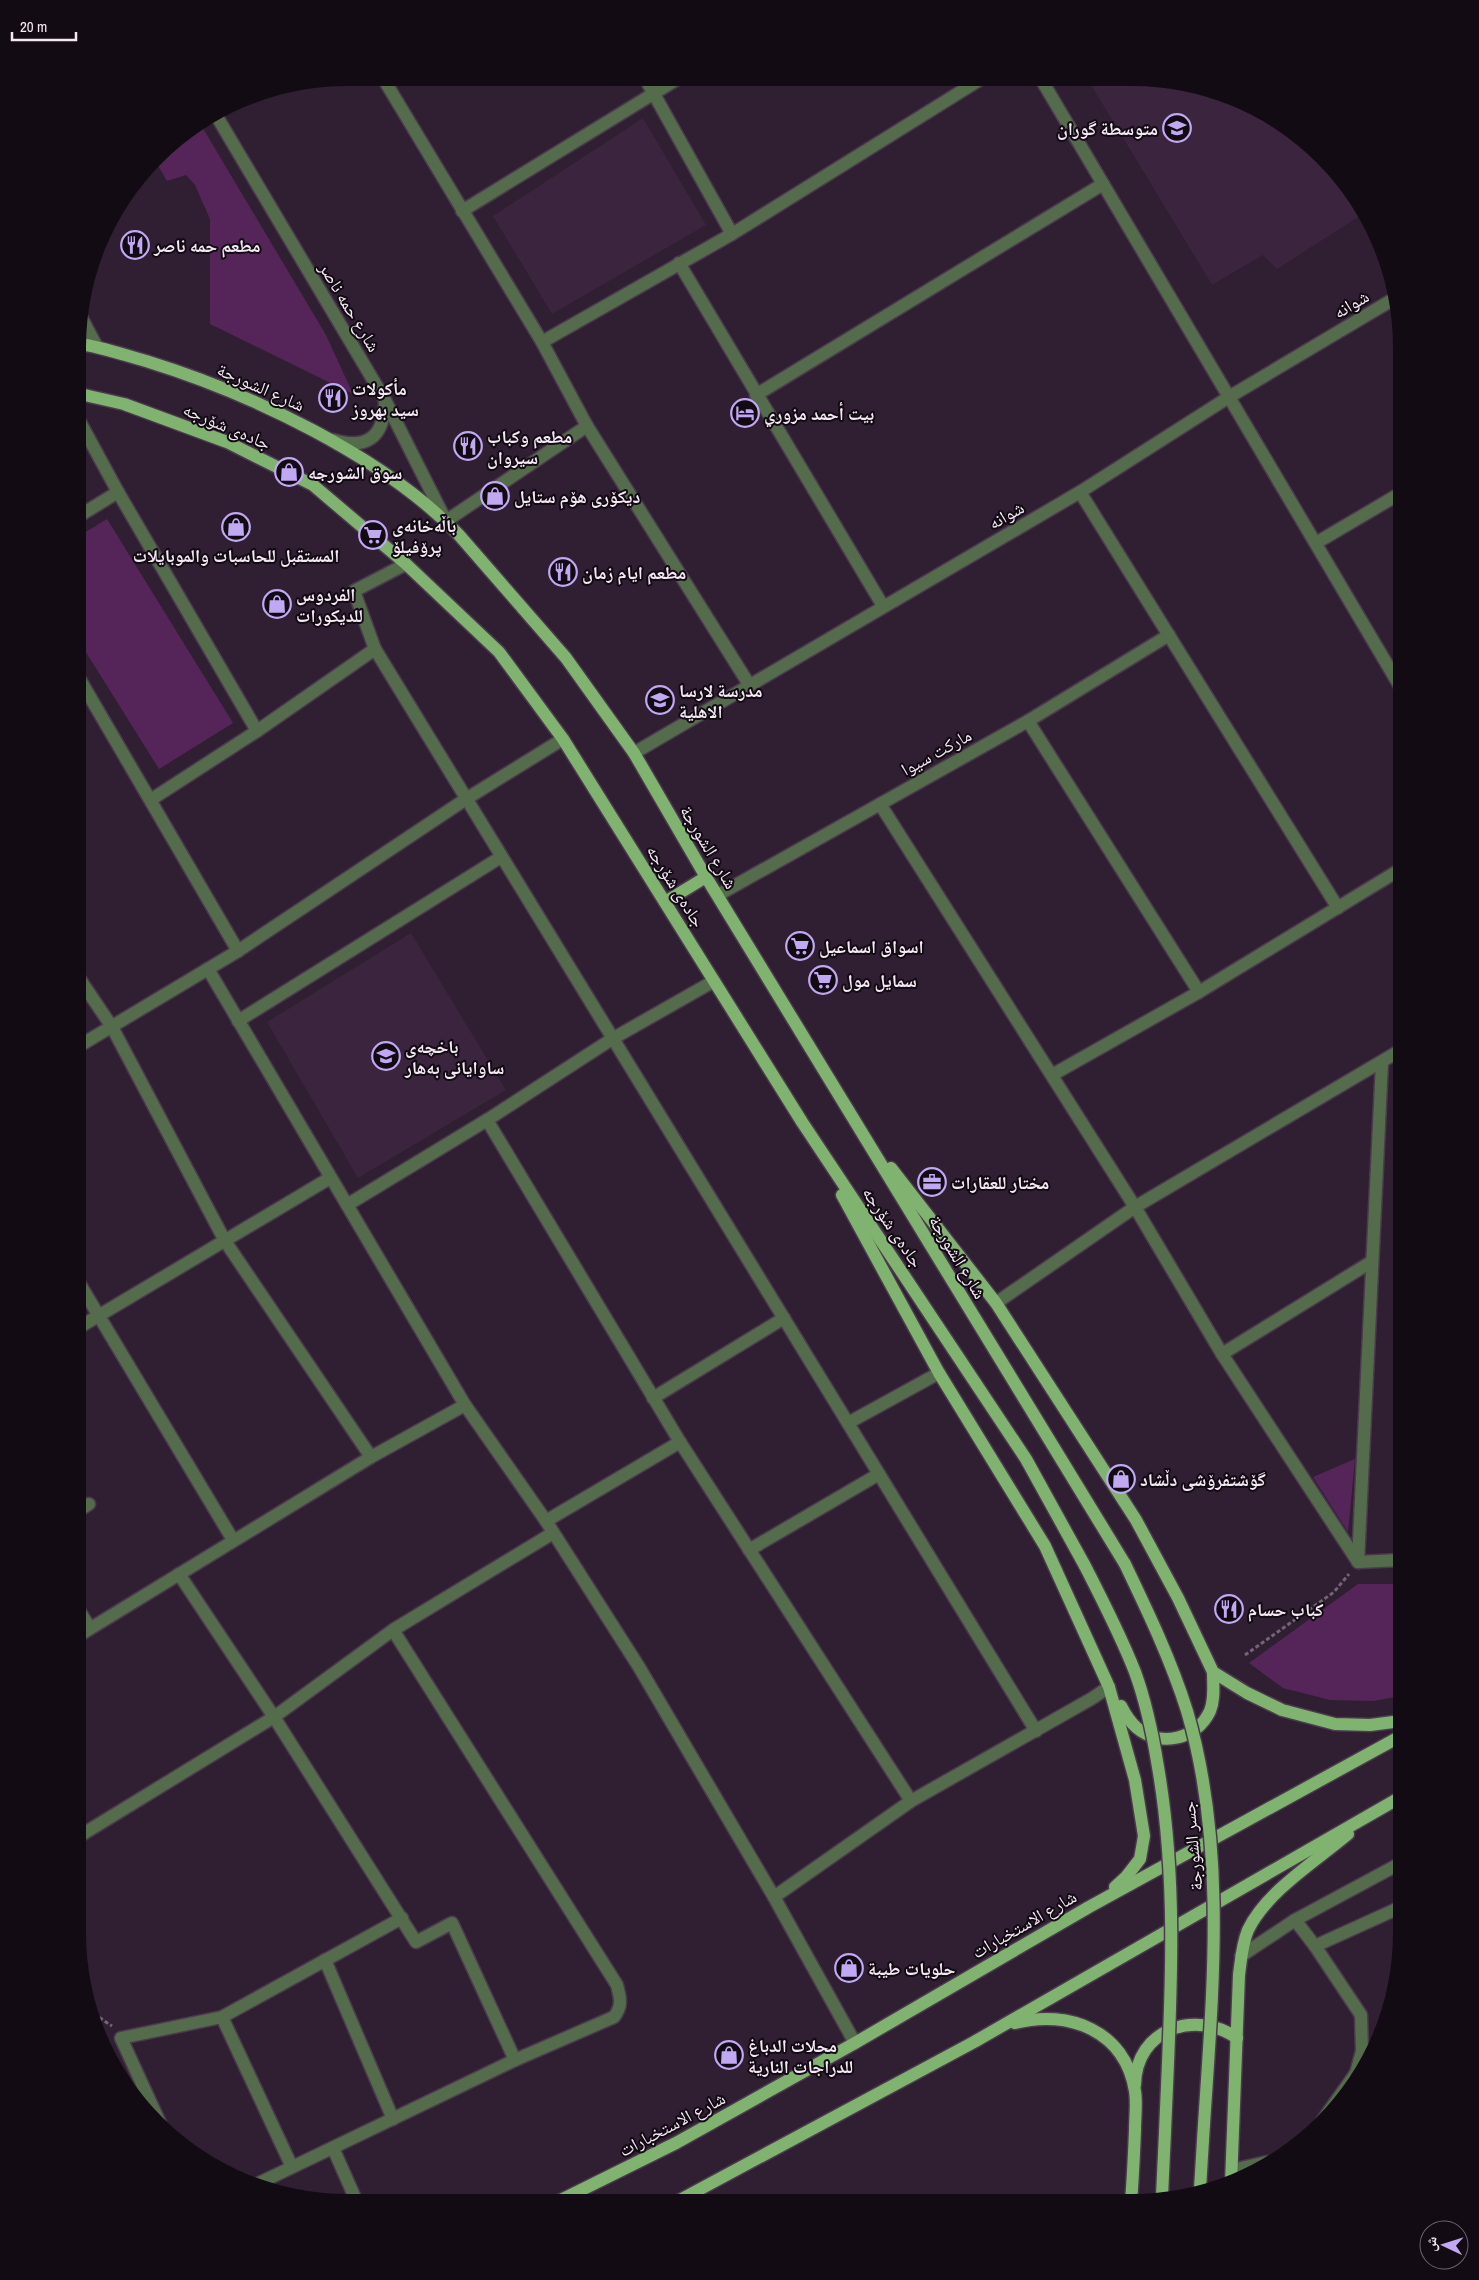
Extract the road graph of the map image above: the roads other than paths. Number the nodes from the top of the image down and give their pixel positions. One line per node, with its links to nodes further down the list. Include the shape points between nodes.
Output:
1 (388, 86): 9 (street)
2 (649, 86): 6 (street)
3 (666, 86): 6 (street)
4 (970, 86): 10 (street)
5 (1045, 86): 8 (street)
6 (653, 94): 9 (street); 10 (street)
7 (219, 120): 20 (street, شارع حمه ناصر)
8 (1103, 184): 18 (street); 19 (street)
9 (462, 210): 14 (street)
10 (732, 234): 11 (street)
11 (679, 263): 14 (street); 18 (street)
12 (1389, 302): 19 (street, شوانە)
13 (87, 328): 16 (street)
14 (542, 342): 21 (street)
15 (86, 345): 16 (main road, شارع الشورجة)
16 (97, 347): 23 (main road, شارع الشورجة, via 191,375)
17 (86, 395): 30 (main road, جادەی شۆرجە, via 124,404 227,442 313,485)
18 (756, 395): 31 (street)
19 (1229, 397): 25 (street, شوانە); 29 (street)
20 (385, 400): 23 (street, via 382,426 372,439 350,444); 28 (street, شارع حمه ناصر)
21 (587, 426): 28 (street); 35 (street)
22 (86, 433): 24 (street)
23 (329, 439): 28 (main road, شارع الشورجة, via 396,481)
24 (118, 492): 27 (street); 38 (street)
25 (1080, 492): 31 (street, شوانە); 32 (street)
26 (1393, 498): 29 (street)
27 (86, 512)
28 (446, 521): 40 (main road, شارع الشورجة, via 566,658)
29 (1316, 543): 34 (street)
30 (406, 564): 33 (street, via 354,591); 39 (main road, جادەی شۆرجە, via 499,652)
31 (883, 606): 35 (street, شوانە)
32 (1169, 635): 37 (street, مارکت سیوا); 49 (street)
33 (375, 649): 38 (street); 42 (street)
34 (1393, 674)
35 (750, 686): 40 (street, شوانە)
36 (86, 690): 41 (street)
37 (1028, 721): 43 (street, مارکت سیوا); 54 (street)
38 (257, 730): 41 (street)
39 (563, 738): 42 (street); 48 (main road, جادەی شۆرجە)
40 (634, 753): 46 (main road, شارع الشورجة)
41 (152, 799): 50 (street)
42 (466, 799): 44 (street); 50 (street)
43 (880, 804): 47 (street, مارکت سیوا); 61 (street)
44 (500, 857): 55 (street); 57 (street)
45 (1393, 874): 49 (street)
46 (706, 877): 47 (main road, شارع الشورجة); 48 (main road)
47 (718, 896): 63 (main road, شارع الشورجة)
48 (665, 902): 52 (main road, جادەی شۆرجە)
49 (1338, 908): 54 (street)
50 (238, 951): 51 (street)
51 (208, 969): 55 (street); 56 (street)
52 (714, 981): 57 (street); 64 (main road, جادەی شۆرجە)
53 (86, 988): 56 (street)
54 (1199, 992): 61 (street)
55 (238, 1021): 65 (street)
56 (112, 1027): 58 (street); 68 (street)
57 (612, 1038): 62 (street); 73 (street)
58 (86, 1042)
59 (1393, 1055): 60 (street)
60 (1382, 1062): 67 (street); 69 (street)
61 (1052, 1075): 67 (street)
62 (487, 1120): 66 (street); 77 (street)
63 (854, 1121): 71 (main road); 89 (main road, شارع الشورجة)
64 (802, 1122): 76 (main road); 90 (main road, جادەی شۆرجە, via 1026,1459)
65 (330, 1178): 66 (street); 68 (street)
66 (347, 1205): 78 (street)
67 (1136, 1207): 71 (street); 75 (street)
68 (224, 1241): 72 (street); 81 (street)
69 (1371, 1262): 75 (street); 88 (street)
70 (86, 1293): 72 (street)
71 (996, 1302): 96 (main road, via 1136,1520)
72 (100, 1315): 74 (street); 85 (street)
73 (784, 1318): 77 (street); 79 (street)
74 (86, 1323)
75 (1222, 1354): 88 (street)
76 (939, 1373): 79 (street); 97 (main road, via 1045,1546)
77 (653, 1398): 80 (street)
78 (465, 1405): 81 (street); 83 (street)
79 (848, 1422): 82 (street)
80 (680, 1442): 83 (street); 86 (street)
81 (370, 1457): 85 (street)
82 (879, 1474): 86 (street); 100 (street)
83 (546, 1521): 84 (street)
84 (553, 1533): 94 (street); 107 (street, via 639,1667)
85 (233, 1540): 91 (street)
86 (749, 1550): 102 (street)
87 (1393, 1560): 88 (street)
88 (1358, 1562)
89 (1125, 1564): 128 (main road, جسر الشورجة, bridge, via 1163,1645 1184,1702 1205,1792 1215,1926)
90 (1085, 1566): 129 (main road, جسر الشورجة, bridge, via 1135,1673 1153,1737 1166,1815 1171,1890 1171,1985)
91 (179, 1574): 93 (street); 98 (street)
92 (86, 1622): 93 (street)
93 (90, 1628): 95 (street)
94 (393, 1630): 98 (street); 119 (street, via 617,1985 621,2001 614,2017)
95 (86, 1631)
96 (1213, 1672): 97 (main road, via 1210,1710 1197,1728 1178,1738 1156,1738 1137,1728); 99 (main road, via 1282,1710 1335,1724 1370,1725)
97 (1109, 1687): 100 (street); 108 (main road, via 1135,1780 1143,1821 1143,1849 1140,1859 1126,1877)
98 (274, 1717): 105 (street); 110 (street)
99 (1393, 1721)
100 (1036, 1730): 102 (street)
101 (1393, 1740): 108 (main road, شارع الاستخبارات)
102 (911, 1801): 107 (street)
103 (1393, 1802): 104 (main road)
104 (1374, 1813): 113 (main road, via 1276,1894 1259,1912 1248,1931); 117 (main road)
105 (86, 1832)
106 (1393, 1867): 111 (street)
107 (774, 1897): 118 (street)
108 (1089, 1907): 118 (main road, شارع الاستخبارات)
109 (1393, 1911): 112 (street)
110 (402, 1918): 114 (street); 119 (street, via 416,1942 452,1923)
111 (1295, 1920): 112 (street); 113 (street)
112 (1315, 1946): 120 (street, via 1361,2015)
113 (1241, 1956): 116 (main road)
114 (325, 1960): 115 (street); 123 (street)
115 (222, 2017): 122 (street, via 121,2038); 125 (street)
116 (1237, 2038): 121 (main road, via 1203,2024 1185,2025 1168,2031 1158,2037 1142,2056); 126 (main road)
117 (974, 2042): 121 (main road, via 1003,2027 1032,2019 1054,2018 1074,2022 1101,2035 1121,2055 1128,2066); 132 (main road)
118 (855, 2043): 131 (main road, شارع الاستخبارات, via 676,2143)
119 (515, 2060): 123 (street)
120 (1359, 2060)
121 (1135, 2092): 133 (main road)
122 (152, 2106)
123 (393, 2119): 124 (street)
124 (333, 2148): 125 (street); 130 (street)
125 (292, 2167): 127 (street)
126 (1232, 2174)
127 (265, 2180)
128 (1200, 2185)
129 (1162, 2192)
130 (353, 2194)
131 (573, 2194)
132 (691, 2194)
133 (1131, 2194)

